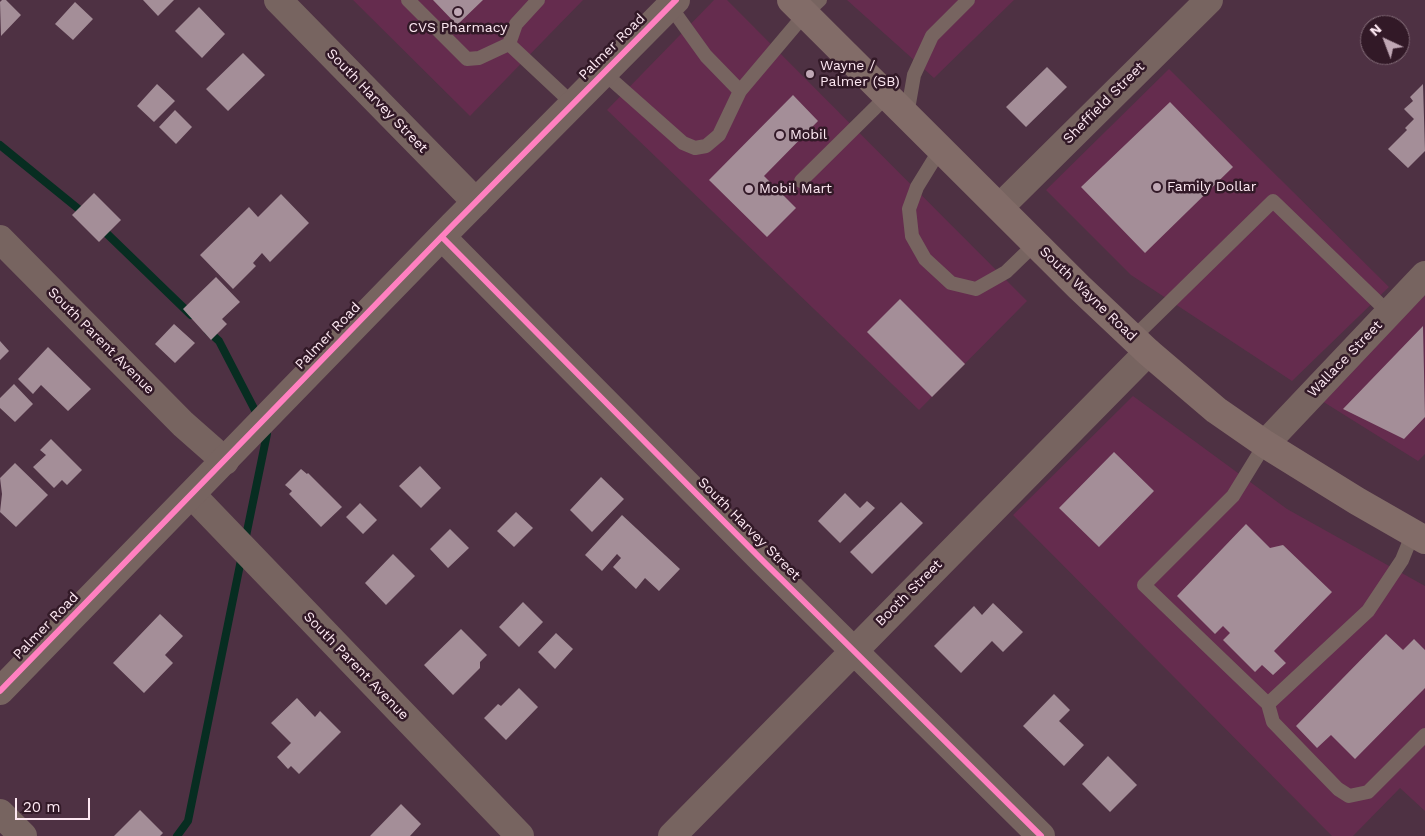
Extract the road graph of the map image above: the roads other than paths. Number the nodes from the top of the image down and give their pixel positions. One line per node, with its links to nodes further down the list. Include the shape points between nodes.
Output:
1 (278, 0): 16 (street, South Harvey Street)
2 (408, 0): 8 (lane, via 467,59 479,58)
3 (538, 0): 8 (lane, via 516,24)
4 (1209, 0): 17 (street, Sheffield Street)
5 (961, 2): 13 (lane, via 932,36 914,75)
6 (673, 3): 9 (street, Palmer Road); 10 (lane, via 706,56)
7 (805, 5): 10 (lane); 11 (main road, South Wayne Road)
8 (509, 44): 12 (lane)
9 (604, 73): 10 (lane, via 683,143 695,148 706,146 718,135); 12 (street, Palmer Road)
10 (740, 91)
11 (887, 96): 13 (main road, South Wayne Road); 15 (lane)
12 (573, 104): 16 (street, Palmer Road)
13 (907, 115): 14 (main road, South Wayne Road)
14 (941, 148): 17 (main road, South Wayne Road); 20 (lane, via 917,187 909,209 912,236 925,259 951,283 976,289 1006,272)
15 (801, 181)
16 (476, 202): 18 (street, Palmer Road)
17 (1000, 206): 20 (main road, South Wayne Road)
18 (442, 237): 25 (street, Palmer Road); 28 (street, South Harvey Street)
19 (0, 239): 25 (street, South Parent Avenue, via 183,424)
20 (1036, 243): 23 (main road, South Wayne Road)
21 (1425, 275): 22 (street, Wallace Street)
22 (1389, 313): 23 (lane, via 1273,202); 24 (street, Wallace Street)
23 (1141, 345): 24 (main road, South Wayne Road, via 1216,410); 28 (street, Booth Street)
24 (1265, 444): 27 (main road, South Wayne Road); 30 (lane, via 1233,496 1144,585)
25 (225, 461): 26 (street, Palmer Road)
26 (192, 496): 29 (street, Palmer Road); 34 (street, South Parent Avenue)
27 (1419, 536): 30 (lane, via 1368,611)
28 (854, 650): 35 (street, Booth Street); 36 (street, South Harvey Street)
29 (0, 691)
30 (1268, 704): 31 (lane, via 1273,722 1338,790 1349,796 1368,792)
31 (1425, 736)
32 (0, 814): 33 (street)
33 (23, 836)
34 (520, 836)
35 (672, 836)
36 (1041, 836)

